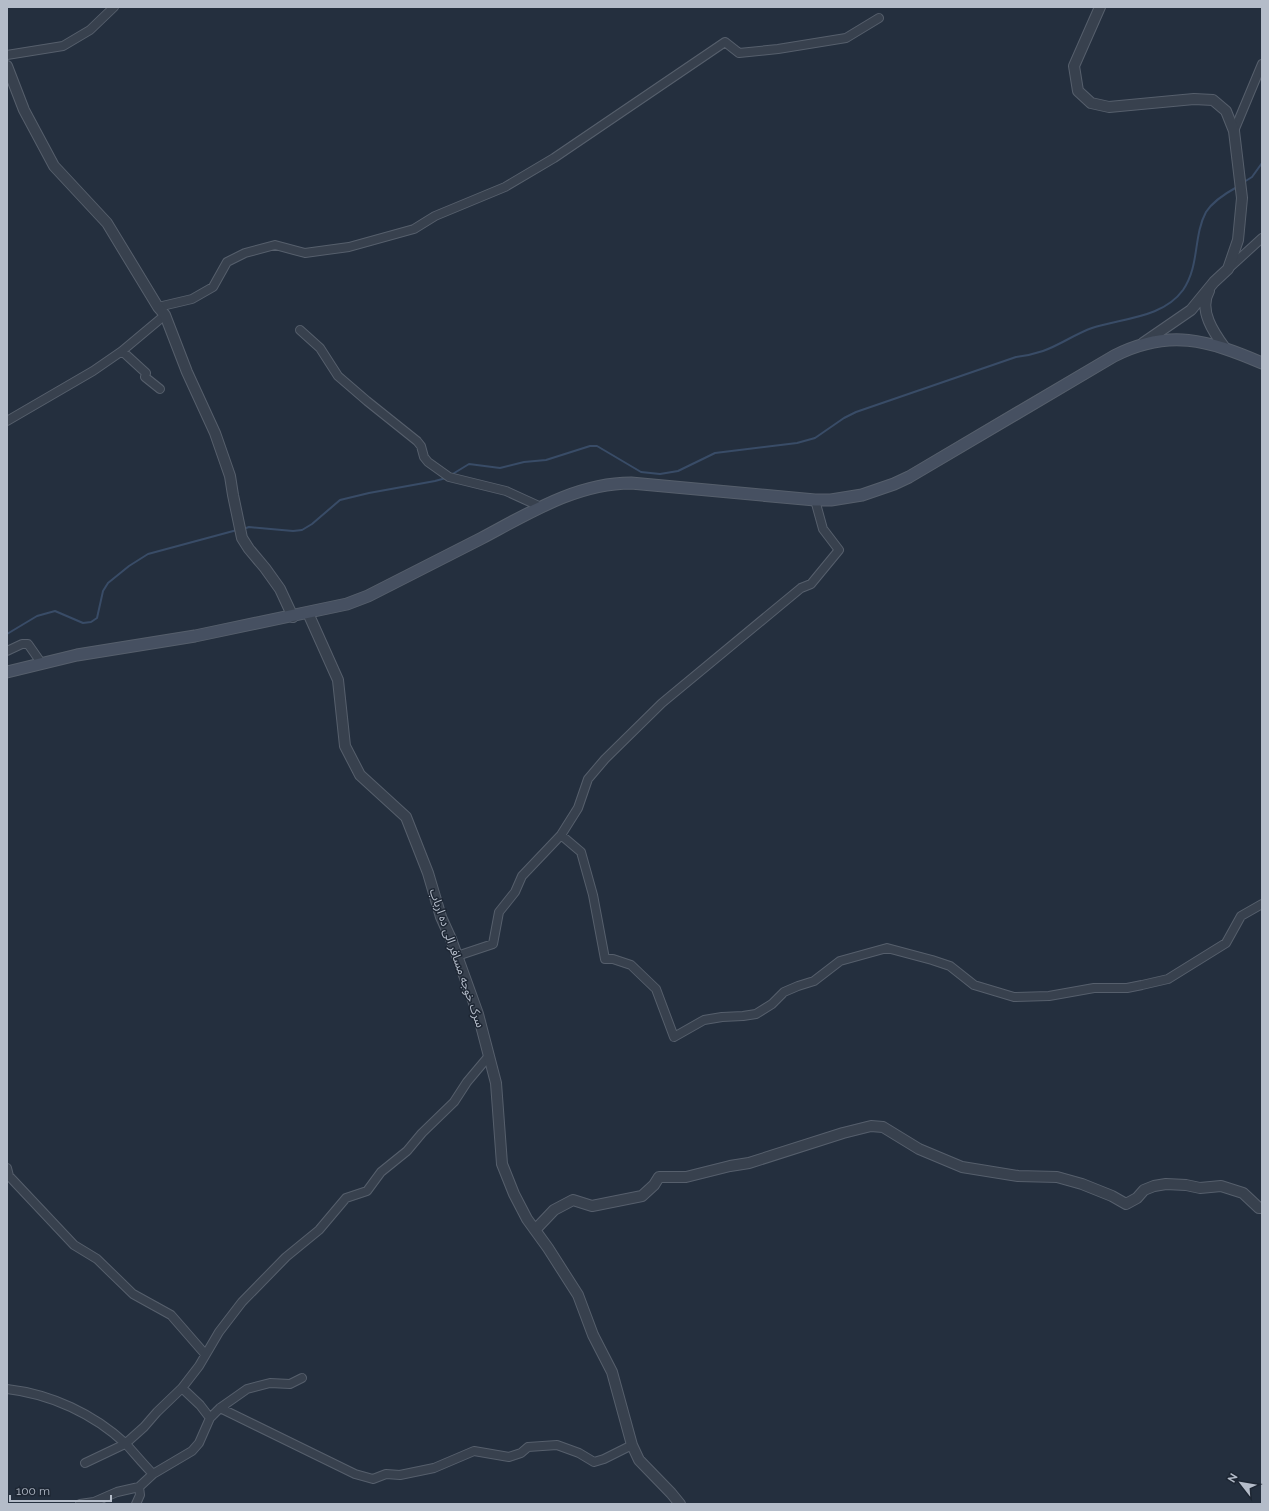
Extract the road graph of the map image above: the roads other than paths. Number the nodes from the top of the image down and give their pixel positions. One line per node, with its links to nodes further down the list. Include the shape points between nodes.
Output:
1 (114, 7): 4 (street, via 90,30 63,46)
2 (1100, 7): 7 (street, via 1074,66 1078,92 1092,103 1109,107 1194,99 1213,100 1226,112)
3 (879, 18): 11 (street, via 846,38 808,44 740,53 725,42 554,158 505,187 435,216 414,229 349,247 305,253 275,245 245,252 227,262 213,287 192,299)
4 (7, 56)
5 (1262, 64): 7 (street)
6 (7, 66): 11 (street, via 24,110 54,166 107,223)
7 (1234, 131): 9 (street, via 1242,198 1238,240)
8 (1262, 238): 9 (street)
9 (1228, 269): 10 (street)
10 (1214, 282): 14 (street, via 1191,310); 15 (street, via 1207,293 1206,309 1211,329)
11 (158, 307): 12 (street)
12 (165, 315): 16 (street); 23 (street, via 215,433 230,476 242,538 280,589)
13 (300, 330): 21 (street, via 320,348 338,376 417,441 424,458 439,471 449,477 506,491)
14 (1143, 343): 15 (main road, via 1177,339); 20 (main road, via 1114,356 909,477 862,495)
15 (1225, 348): 17 (main road)
16 (122, 351): 18 (street, via 146,373 145,377); 19 (street, via 93,371)
17 (1262, 363)
18 (160, 389)
19 (7, 421)
20 (815, 500): 21 (main road, via 617,483 591,487); 27 (street, via 823,529 839,550 811,584 801,588 662,703 605,759 588,779 578,808)
21 (541, 507): 22 (main road, via 368,596)
22 (308, 613): 23 (main road); 29 (street, سرک خوجه مسافر الی ده ارباب, via 338,680 345,746 360,775 406,817)
23 (293, 616): 25 (main road, via 195,636 77,655)
24 (7, 651): 25 (street, via 28,644)
25 (42, 664): 26 (main road)
26 (7, 672)
27 (561, 835): 28 (street, via 581,852 593,895 605,959 631,965 656,989 674,1037 704,1020 756,1014 772,1004 784,992 814,981 840,962 887,948 950,966 974,985 1014,997 1049,996 1094,988 1127,988 1142,985 1168,979 1226,944 1242,916); 29 (street, via 522,876 515,892 499,912 493,944)
28 (1262, 904)
29 (457, 956): 30 (street, سرک خوجه مسافر الی ده ارباب, via 478,1014)
30 (488, 1057): 33 (street, سرک خوجه مسافر الی ده ارباب, via 496,1083 502,1164 514,1194); 34 (street, via 454,1102 407,1151 381,1172 367,1191 346,1198 319,1230 286,1257 242,1302)
31 (7, 1168): 34 (street, via 9,1176 74,1245 97,1259 132,1294 171,1315)
32 (1262, 1208): 33 (street, via 1243,1193 1221,1186 1200,1188 1172,1184 1144,1190 1126,1204 1082,1184 1058,1177 1018,1176 962,1167 919,1149 883,1127 871,1126 749,1163 686,1177 659,1177 642,1196 592,1206 573,1200 554,1210)
33 (535, 1230): 41 (street, سرک خوجه مسافر الی ده ارباب, via 578,1294 593,1335 612,1372)
34 (205, 1354): 37 (street)
35 (302, 1378): 38 (street, via 290,1384 270,1383 247,1389)
36 (7, 1388): 40 (street, via 48,1398 91,1417)
37 (182, 1388): 39 (street); 40 (street)
38 (220, 1408): 39 (street); 41 (street, via 355,1474 373,1479 386,1474 400,1475 434,1468 474,1451 509,1457 528,1447 557,1445 594,1462)
39 (210, 1418): 43 (street, via 200,1443)
40 (125, 1444): 42 (street); 43 (street)
41 (632, 1445): 47 (street, سرک خوجه مسافر الی ده ارباب, via 639,1460)
42 (85, 1464)
43 (153, 1474): 44 (street)
44 (139, 1487): 45 (street); 46 (street, via 140,1495)
45 (80, 1504)
46 (136, 1504)
47 (680, 1504)

